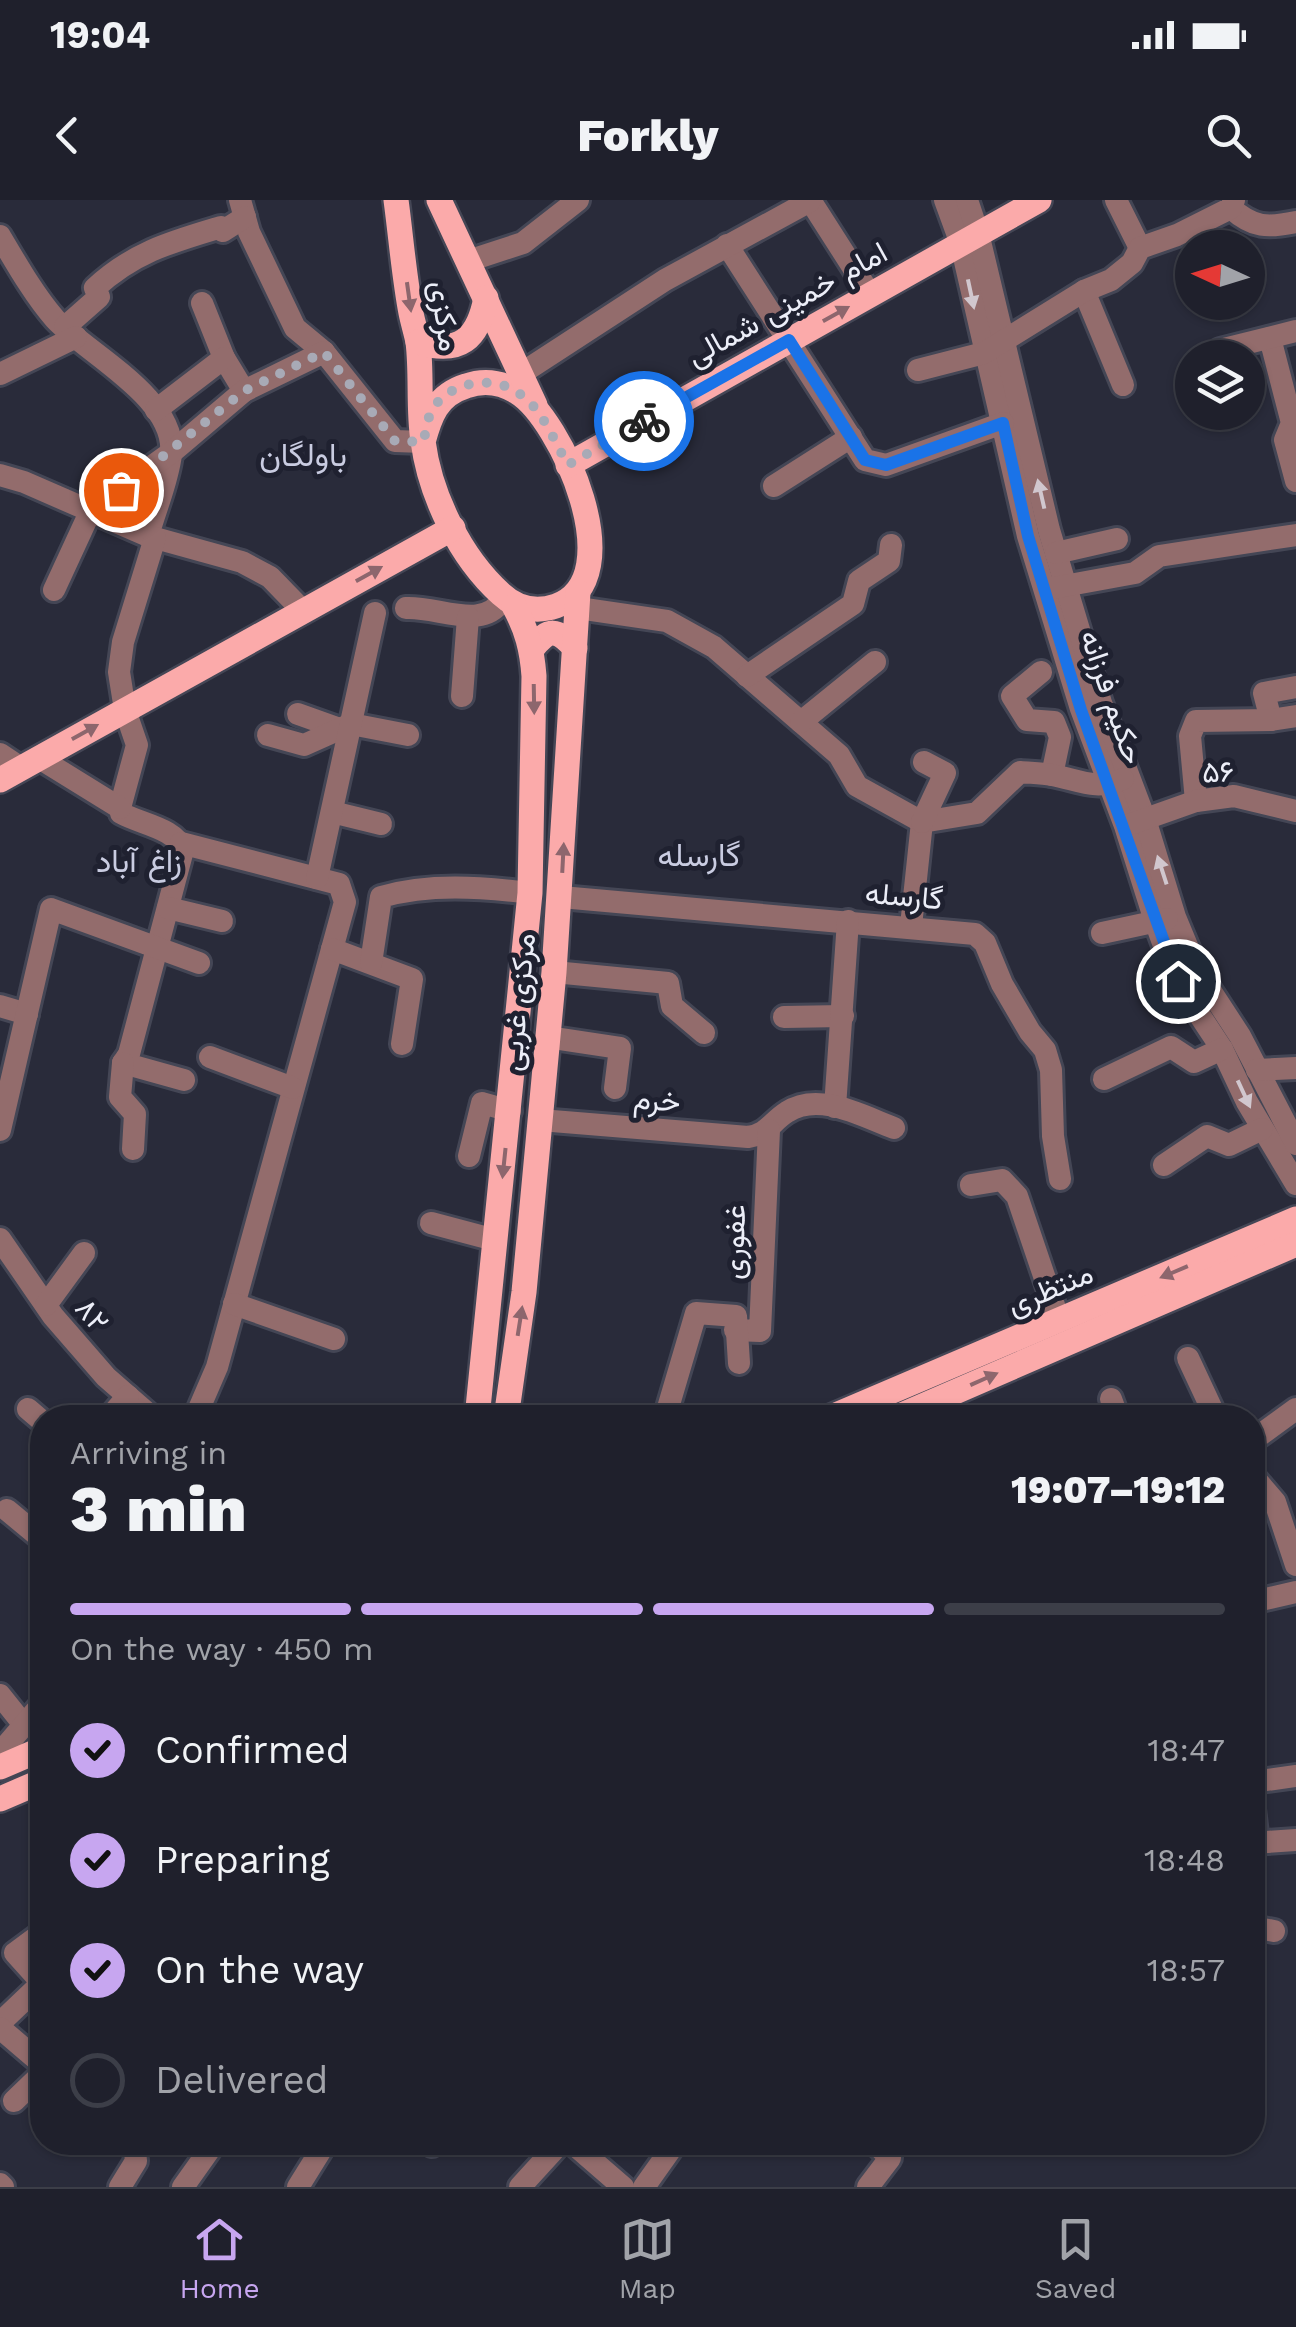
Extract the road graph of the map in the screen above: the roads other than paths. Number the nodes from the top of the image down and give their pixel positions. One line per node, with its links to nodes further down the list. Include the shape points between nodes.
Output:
1 (396, 200): 27 (main road, مرکزی, one-way to 27)
2 (440, 200): 16 (main road, مرکزی)
3 (578, 200): 16 (street, via 523,243)
4 (810, 200): 14 (street); 19 (street)
5 (945, 200): 13 (street, حکیم فرزانه)
6 (967, 200): 13 (street, حکیم فرزانه)
7 (1039, 200): 13 (main road, امام خمینی شمالی)
8 (1116, 200): 15 (street)
9 (1232, 204): 11 (street, via 1245,221 1266,228); 15 (street, via 1177,236)
10 (242, 208): 23 (street, via 223,231 221,226 147,250 116,269 95,288 98,297); 29 (street, via 295,328)
11 (1296, 222)
12 (0, 236): 17 (street)
13 (969, 239): 19 (main road, امام خمینی شمالی); 28 (street, حکیم فرزانه)
14 (727, 245): 25 (street); 33 (street)
15 (1140, 248): 18 (street, via 1111,280)
16 (468, 260): 20 (main road, مرکزی)
17 (10, 273): 23 (street)
18 (1084, 292): 28 (street); 34 (street)
19 (870, 294): 25 (main road, امام خمینی شمالی, one-way to 19)
20 (486, 298): 27 (main road, via 481,322 465,340 437,348); 33 (main road, مرکزی)
21 (202, 303): 30 (street)
22 (1296, 331): 24 (street)
23 (71, 332): 32 (street); 36 (street, via 134,383)
24 (1270, 338): 26 (street); 39 (street)
25 (789, 340): 40 (street); 43 (main road, امام خمینی شمالی)
26 (1262, 340)
27 (418, 342): 41 (main road, مرکزی)
28 (994, 346): 31 (street); 38 (street, حکیم فرزانه); 53 (street, حکیم فرزانه, one-way to 28)
29 (324, 352): 35 (street); 41 (street, via 395,441)
30 (224, 358): 35 (street); 36 (street)
31 (918, 370)
32 (0, 374)
33 (522, 374): 37 (main road, مرکزی)
34 (1123, 386)
35 (244, 391): 42 (street)
36 (156, 410): 42 (street)
37 (539, 414): 41 (main road, via 508,388 472,384 455,389 432,410); 43 (main road)
38 (1003, 423): 40 (street, via 886,465 865,460); 54 (street, حکیم فرزانه, via 1028,536)
39 (1294, 424): 45 (street, via 1285,440)
40 (850, 437): 46 (street)
41 (423, 442): 48 (main road)
42 (172, 452): 47 (street); 50 (street)
43 (568, 465): 56 (main road, via 592,533)
44 (0, 475): 47 (street)
45 (1296, 481)
46 (774, 486)
47 (91, 510): 50 (street); 55 (street)
48 (453, 528): 57 (main road, via 486,580); 59 (main road, one-way to 48)
49 (1296, 535): 54 (street, via 1159,556 1135,573)
50 (151, 537): 59 (street, via 242,562 270,577); 69 (street, via 123,642)
51 (1117, 539): 53 (street)
52 (891, 544): 66 (street, via 889,561 858,581 853,604)
53 (1056, 552): 54 (street, حکیم فرزانه)
54 (1056, 588): 80 (street, حکیم فرزانه, via 1081,710)
55 (54, 590)
56 (578, 600): 57 (main road, via 541,609); 62 (main road, مرکزی غربی); 66 (street, via 666,622 714,647)
57 (509, 601): 61 (street); 63 (main road, مرکزی غربی)
58 (406, 608): 61 (street)
59 (303, 611): 69 (main road)
60 (375, 613): 74 (street)
61 (468, 617): 68 (street)
62 (575, 648): 63 (main road, via 550,633); 91 (main road, مرکزی غربی, one-way to 62)
63 (532, 649): 90 (main road, مرکزی غربی, one-way to 90)
64 (875, 662): 73 (street)
65 (1041, 672): 79 (street, via 1012,696 1027,720 1054,722 1060,737)
66 (747, 676): 73 (street)
67 (1296, 686): 72 (street, via 1264,693)
68 (462, 696)
69 (125, 710): 78 (main road, one-way to 69); 82 (street, via 137,745)
70 (298, 714): 74 (street)
71 (1296, 716): 72 (street)
72 (1271, 720): 81 (street, via 1196,721 1190,736)
73 (801, 722): 85 (street, via 839,754 857,786)
74 (345, 727): 75 (street, via 304,745); 76 (street); 84 (street)
75 (268, 735)
76 (408, 735)
77 (924, 762): 85 (street, via 945,773)
78 (15, 765): 82 (street)
79 (1052, 775): 80 (street, via 1086,786); 85 (street, via 1020,772 978,813)
80 (1119, 781): 86 (street, حکیم فرزانه)
81 (1196, 800): 83 (street, ۵۶, via 1234,796); 86 (street, ۵۶)
82 (120, 808): 88 (street)
83 (1295, 809)
84 (332, 812): 87 (street); 89 (street)
85 (922, 822): 96 (street)
86 (1135, 822): 93 (street, حکیم فرزانه)
87 (381, 824)
88 (181, 843): 89 (street); 92 (street)
89 (317, 878): 99 (street, via 339,884 345,902)
90 (530, 893): 100 (street, via 413,888 381,897); 120 (main road, مرکزی غربی)
91 (561, 897): 95 (street, گارسله); 102 (main road, مرکزی غربی)
92 (168, 908): 94 (street); 98 (street)
93 (1165, 919): 97 (street); 110 (street, حکیم فرزانه, via 1178,981); 114 (street, حکیم فرزانه)
94 (222, 921)
95 (848, 921): 96 (street, گارسله); 105 (street)
96 (911, 926): 130 (street, گارسله, via 968,932 985,943 1002,984 1045,1050)
97 (1102, 933)
98 (158, 947): 101 (street); 104 (street, via 51,908); 112 (street)
99 (332, 949): 100 (street); 117 (street)
100 (371, 963): 109 (street, via 412,980)
101 (199, 964)
102 (554, 972): 107 (street, via 668,984 672,1006); 108 (main road, مرکزی غربی)
103 (0, 1006): 104 (street)
104 (27, 1014): 124 (street)
105 (843, 1016): 106 (street); 119 (street)
106 (784, 1017)
107 (704, 1032)
108 (547, 1038): 118 (street, via 620,1048); 121 (main road, مرکزی غربی)
109 (402, 1044)
110 (1222, 1049): 115 (street, via 1194,1062 1171,1046); 123 (street, حکیم فرزانه, one-way to 123)
111 (210, 1057): 117 (street)
112 (123, 1063): 116 (street); 127 (street, via 120,1097 135,1114)
113 (1296, 1068): 114 (street)
114 (1256, 1070): 126 (street, حکیم فرزانه)
115 (1104, 1079)
116 (184, 1080)
117 (293, 1088): 140 (street)
118 (615, 1088)
119 (835, 1106): 122 (street); 125 (street, via 795,1107)
120 (510, 1110): 128 (street, via 482,1103); 136 (main road, مرکزی غربی, one-way to 136)
121 (540, 1120): 125 (street, خرم, via 748,1137); 152 (main road, مرکزی غربی, one-way to 121)
122 (894, 1128)
123 (1262, 1129): 129 (street, via 1229,1145 1206,1136); 131 (street, حکیم فرزانه)
124 (0, 1130)
125 (769, 1130): 143 (street, غفوری, via 760,1331)
126 (1295, 1142)
127 (133, 1149)
128 (470, 1156)
129 (1164, 1165)
130 (1060, 1179)
131 (1296, 1184)
132 (972, 1185): 142 (street, via 1002,1180 1017,1196)
133 (1296, 1219): 139 (main road, منتظری)
134 (431, 1222): 136 (street)
135 (0, 1239): 141 (street, ۸۲)
136 (495, 1240): 151 (main road, مرکزی غربی)
137 (1296, 1244): 139 (main road, منتظری)
138 (84, 1252): 141 (street)
139 (1229, 1260): 142 (main road, منتظری, one-way to 142); 155 (main road, منتظری, one-way to 139)
140 (234, 1304): 144 (street); 150 (street)
141 (46, 1305): 147 (street, ۸۲)
142 (1059, 1320): 154 (main road, منتظری)
143 (735, 1330): 146 (street); 153 (street, غفوری, via 736,1316 696,1313)
144 (334, 1339)
145 (1188, 1358): 156 (street)
146 (739, 1363)
147 (128, 1396): 148 (street); 149 (street, ۸۲)
148 (121, 1405)
149 (138, 1405)
150 (204, 1405)
151 (478, 1405)
152 (508, 1405)
153 (669, 1405)
154 (860, 1405)
155 (922, 1405)
156 (1210, 1405)
157 (1296, 1408): 158 (street)
158 (1265, 1431)
159 (1265, 1490): 162 (street)
160 (2, 1514): 161 (street)
161 (30, 1532)
162 (1296, 1565)
163 (1296, 1592): 164 (street)
164 (1265, 1599)
165 (0, 1695): 167 (street)
166 (30, 1718): 167 (street)
167 (24, 1725): 168 (street)
168 (0, 1753)
169 (30, 1754): 170 (main road)
170 (0, 1767)
171 (1296, 1776): 172 (street)
172 (1265, 1780)
173 (30, 1786): 174 (main road)
174 (0, 1799)
175 (1296, 1840): 176 (street)
176 (1265, 1842)
177 (30, 1936): 178 (street, via 15,1954)
178 (30, 1970)
179 (30, 1995): 180 (street)
180 (0, 2025): 181 (street)
181 (30, 2053)
182 (30, 2086): 183 (street)
183 (14, 2101)
184 (135, 2155): 191 (street)
185 (205, 2155): 192 (street)
186 (318, 2155): 193 (street)
187 (549, 2155): 194 (street)
188 (585, 2155): 195 (street)
189 (667, 2155): 196 (street)
190 (887, 2155): 197 (street)
191 (120, 2187)
192 (183, 2187)
193 (298, 2187)
194 (520, 2187)
195 (622, 2187)
196 (644, 2187)
197 (868, 2187)

